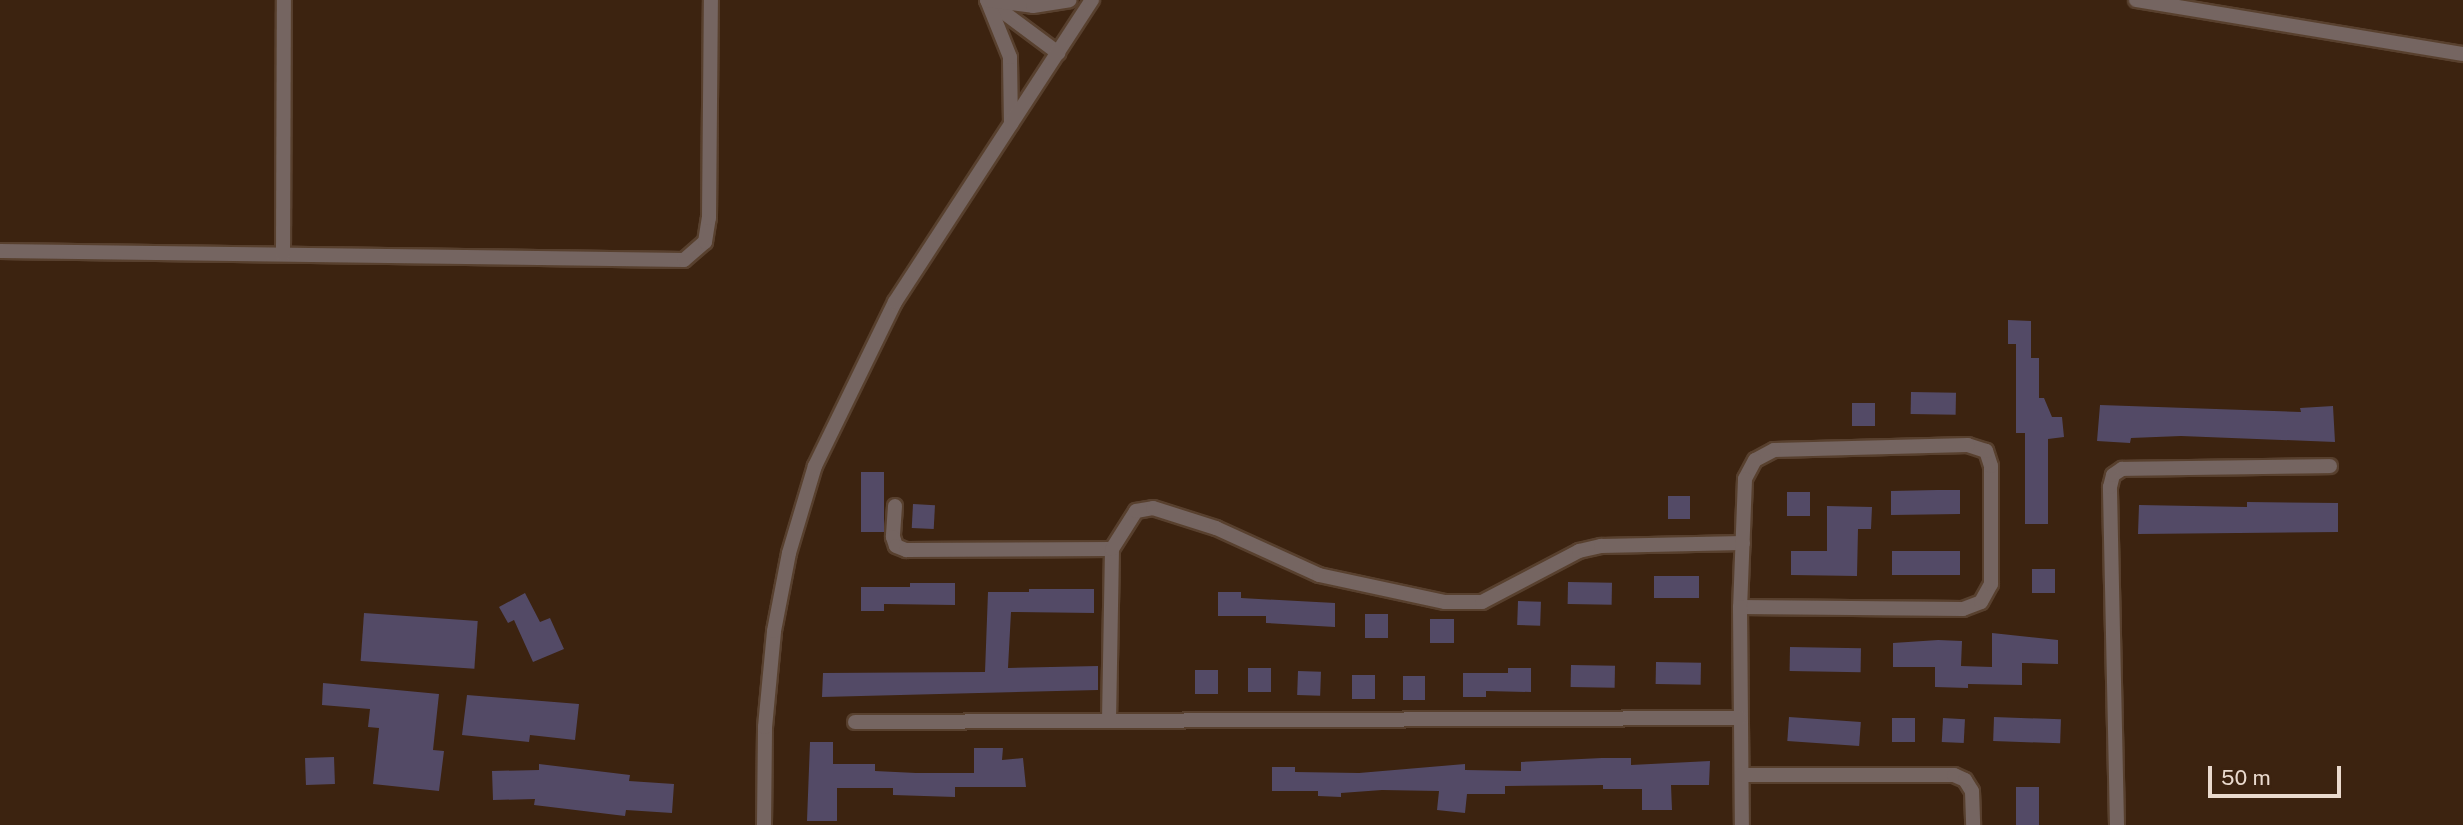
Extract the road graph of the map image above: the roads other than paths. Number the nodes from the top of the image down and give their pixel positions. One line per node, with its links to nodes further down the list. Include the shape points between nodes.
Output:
1 (284, 0): 11 (street)
2 (711, 0): 11 (street, via 709,218 705,242 696,253 684,260)
3 (987, 0): 4 (street, via 1034,6); 7 (street); 9 (street, via 1010,57)
4 (1070, 0)
5 (1092, 0): 7 (street)
6 (2136, 0): 8 (street)
7 (1058, 53): 9 (street)
8 (2463, 54)
9 (1011, 125): 21 (street, via 895,302 815,466 789,553 775,631 765,727)
10 (0, 251): 11 (street)
11 (283, 254)
12 (2330, 466): 24 (street, via 2122,469 2113,475)
13 (895, 506): 15 (street, via 893,537 896,546 906,550)
14 (1743, 543): 15 (street, via 1601,546 1579,551 1482,602 1445,602 1319,575 1216,528 1153,508 1136,511); 16 (street); 16 (street, via 1745,479 1755,460 1774,450 1968,445 1986,451 1991,466 1991,584 1981,602 1964,609)
15 (1112, 550): 18 (street)
16 (1740, 607): 17 (street)
17 (1740, 718): 18 (street); 20 (street)
18 (1109, 719): 19 (street)
19 (855, 722)
20 (1742, 775): 22 (street); 23 (street, via 1954,775 1965,780 1972,791)
21 (764, 825)
22 (1742, 825)
23 (1973, 825)
24 (2117, 825)

